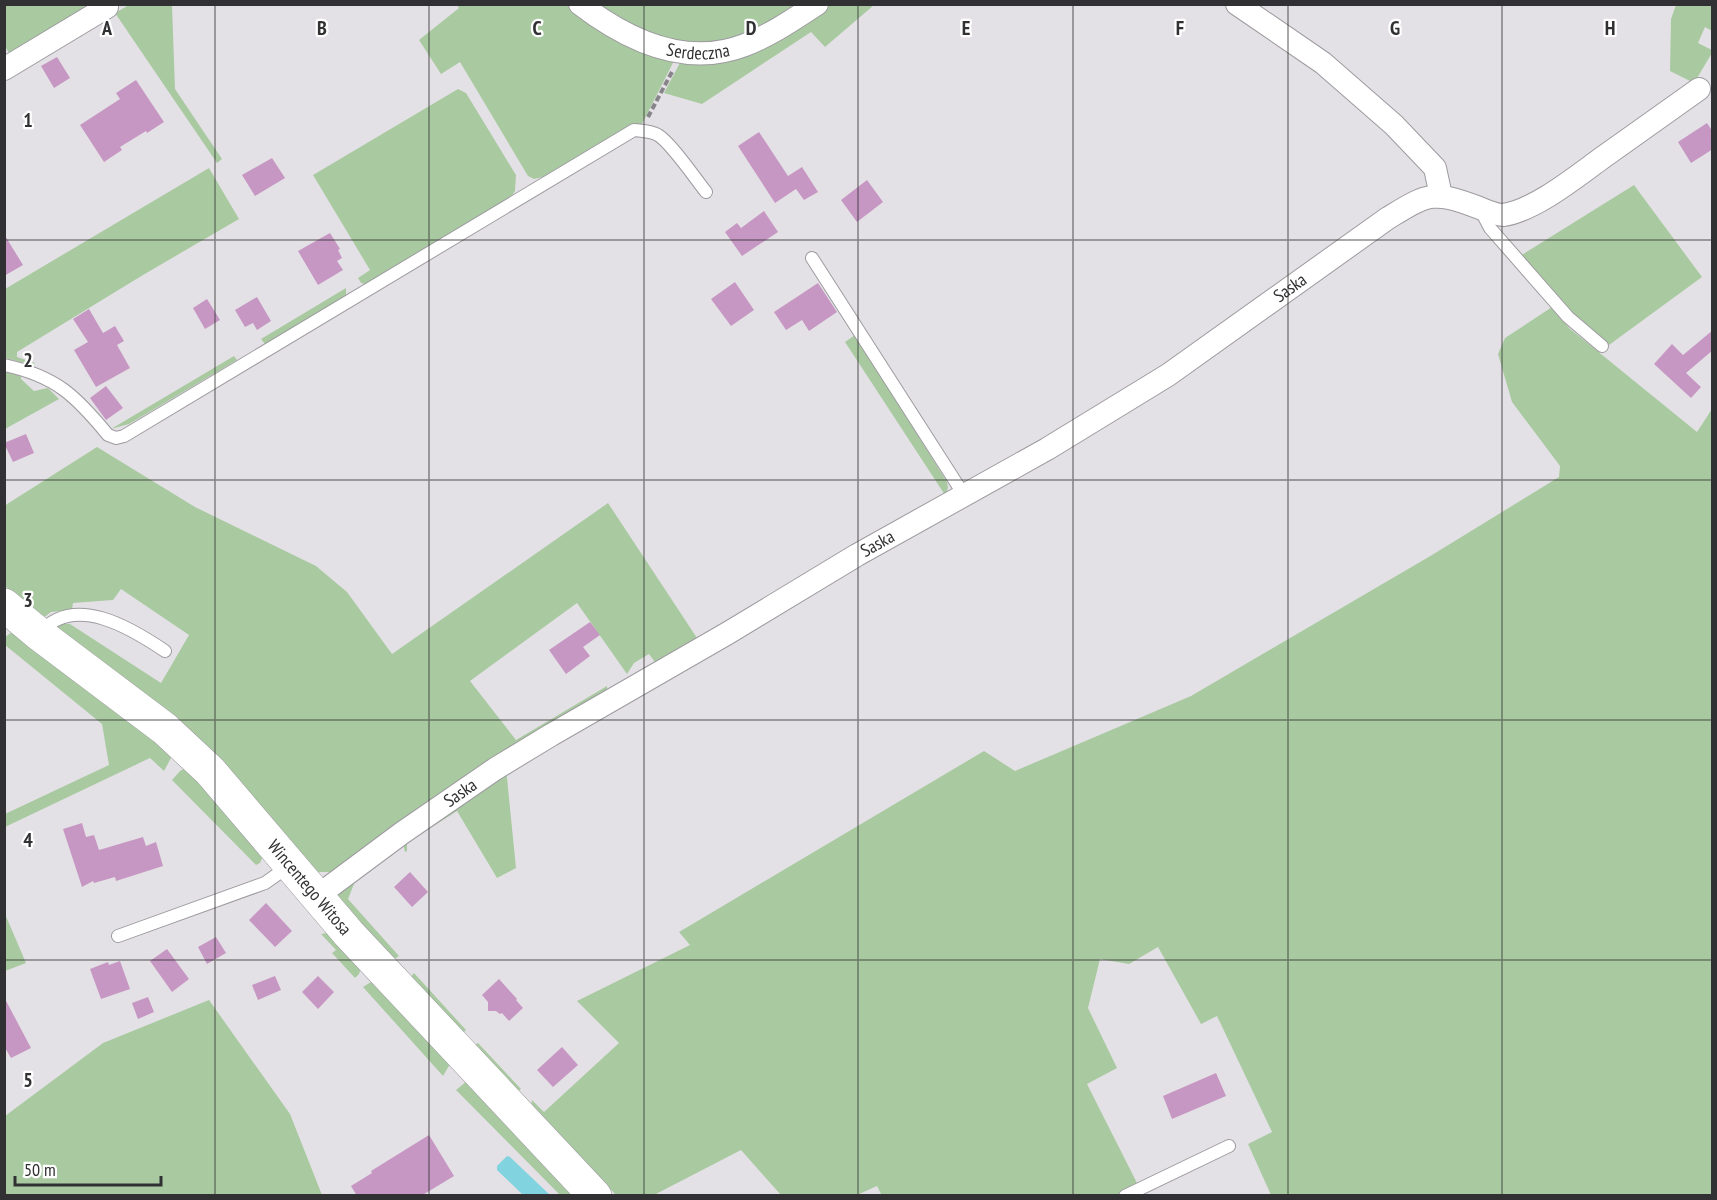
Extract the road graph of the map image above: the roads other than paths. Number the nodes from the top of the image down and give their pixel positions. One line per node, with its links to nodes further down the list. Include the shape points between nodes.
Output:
1 (580, 4): 2 (street, Serdeczna, via 635,39 682,53 710,53 743,46)
2 (817, 4)
3 (1237, 4): 8 (street, via 1323,63 1394,125 1435,168)
4 (107, 7): 5 (street)
5 (4, 69)
6 (1702, 86): 9 (street, via 1534,203 1501,215)
7 (706, 192): 12 (lane, via 668,143 658,135 634,130 116,438 108,435 76,398 61,387)
8 (1441, 196): 9 (street); 13 (street, Saska, via 1427,197 1388,218 1168,375)
9 (1479, 208): 11 (lane, via 1490,228 1568,317)
10 (812, 258): 13 (lane)
11 (1602, 346)
12 (4, 365)
13 (964, 495): 18 (street, Saska, via 495,769)
14 (4, 605): 15 (street, Wincentego Witosa)
15 (39, 634): 16 (lane, via 55,620 89,615 125,626); 17 (street, Wincentego Witosa, via 189,750)
16 (165, 651)
17 (290, 865): 18 (street, Wincentego Witosa); 19 (lane, via 265,883)
18 (316, 897): 21 (street, Wincentego Witosa)
19 (118, 936)
20 (1229, 1146): 22 (lane)
21 (595, 1196)
22 (1125, 1196)

